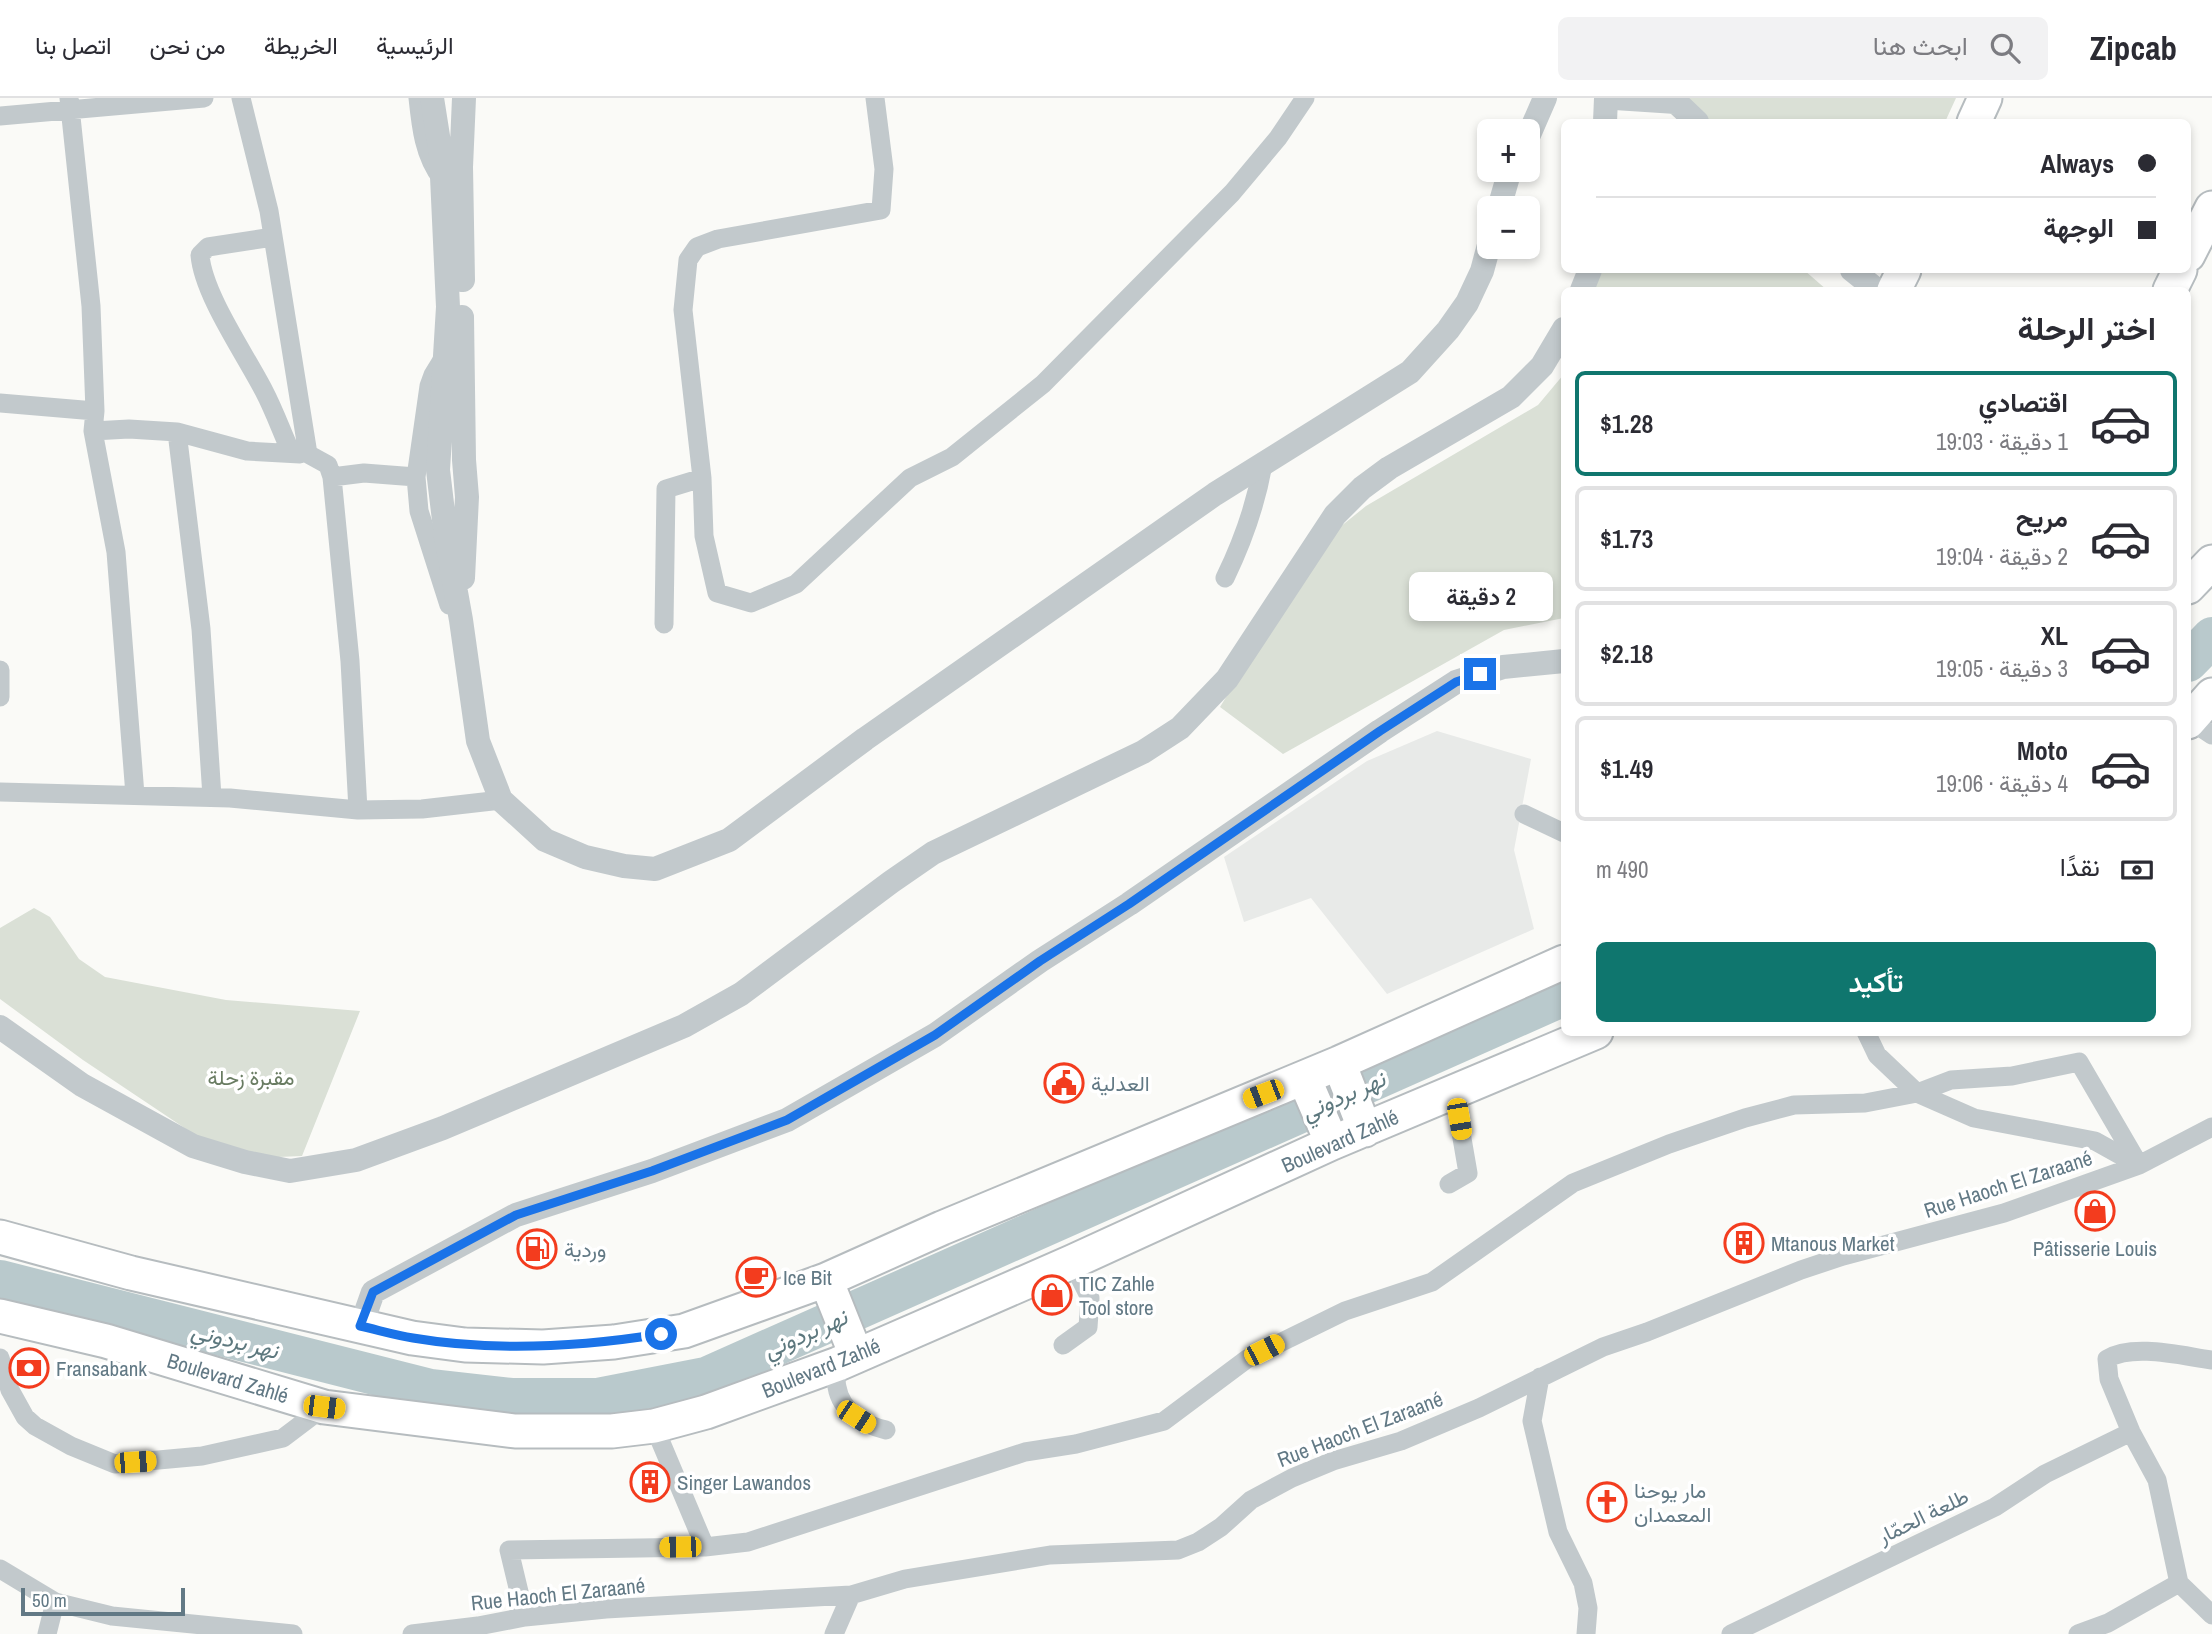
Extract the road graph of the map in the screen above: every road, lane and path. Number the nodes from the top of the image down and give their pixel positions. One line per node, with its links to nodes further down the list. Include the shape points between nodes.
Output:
1 (204, 98): 14 (street)
2 (241, 98): 24 (street)
3 (418, 98): 22 (street, via 430,163)
4 (432, 98): 22 (street)
5 (464, 98): 30 (street)
6 (876, 98): 41 (street, via 884,169 881,209 718,239 697,247 688,260 683,310)
7 (1304, 98): 41 (street, via 1232,193 1043,384 952,457 910,478 796,584 751,603 717,593 704,536)
8 (1531, 98): 16 (street)
9 (1545, 98): 17 (street)
10 (1606, 98): 18 (street)
11 (1615, 98): 13 (street)
12 (1985, 98): 21 (highway)
13 (1670, 100): 19 (street); 20 (street)
14 (69, 104): 15 (street); 32 (street, via 91,306)
15 (0, 116)
16 (1525, 119)
17 (1536, 119)
18 (1605, 119)
19 (1652, 119)
20 (1693, 119)
21 (1974, 119)
22 (442, 180): 30 (street)
23 (2212, 208): 25 (highway)
24 (273, 237): 35 (street); 35 (street, via 208,247 200,255 201,267 219,309)
25 (2191, 248)
26 (1485, 259): 38 (street, via 1467,303 1410,372)
27 (1856, 273): 28 (street)
28 (1873, 287)
29 (1561, 334): 63 (street, via 1542,366 1511,397 1389,468 1335,515 1227,679 1181,728 1143,752 933,853 741,995 684,1026 443,1128 356,1160 290,1171 193,1146 82,1085)
30 (454, 355): 36 (street); 37 (street); 40 (street, via 432,375)
31 (0, 403): 32 (street)
32 (94, 411): 33 (street)
33 (93, 431): 34 (street); 56 (street, via 116,552)
34 (177, 432): 35 (street, via 247,451); 57 (street, via 201,629)
35 (299, 452): 39 (street, via 328,465)
36 (464, 460): 37 (street); 42 (street)
37 (438, 461): 43 (street)
38 (1263, 464): 45 (street, via 1243,542); 58 (street, via 865,739 729,840 655,869 624,866 585,857 545,840)
39 (332, 477): 40 (street, via 365,473); 59 (street, via 350,661)
40 (416, 477): 50 (street, via 423,524)
41 (702, 478): 48 (street, via 666,489)
42 (467, 496): 43 (street); 47 (street)
43 (441, 499): 47 (street)
44 (2212, 562): 46 (highway)
45 (1225, 578)
46 (2191, 584)
47 (461, 620): 50 (street)
48 (664, 624)
49 (1561, 661): 77 (street, via 1503,667 1456,682 901,1056 787,1120 516,1215 373,1292)
50 (467, 662): 58 (street, via 478,741)
51 (0, 670): 53 (street)
52 (2212, 695): 54 (highway)
53 (0, 697)
54 (2194, 724)
55 (0, 792): 56 (street)
56 (135, 795): 57 (street)
57 (212, 797): 59 (street)
58 (501, 800): 59 (street)
59 (358, 810)
60 (1524, 814): 61 (street)
61 (1561, 832)
62 (1561, 964): 68 (highway, Boulevard Zahlé)
63 (0, 1027)
64 (1587, 1036): 66 (highway, Boulevard Zahlé)
65 (1868, 1036): 67 (street, via 1877,1055)
66 (1454, 1092): 68 (highway, Boulevard Zahlé); 72 (street, via 1468,1173)
67 (1917, 1093): 71 (street, via 1974,1118 2095,1141); 71 (street, via 1951,1080 2012,1076 2079,1062); 87 (street, via 1865,1102 1794,1105 1669,1144 1582,1178 1432,1282 1345,1311 1267,1348 1164,1421 1026,1452 748,1542)
68 (1351, 1094): 69 (highway, Boulevard Zahlé); 69 (highway, Boulevard Zahlé)
69 (1317, 1109): 74 (highway, Boulevard Zahlé); 75 (highway, Boulevard Zahlé, via 942,1228)
70 (2212, 1127): 71 (street, Rue Haoch El Zaraané)
71 (2139, 1165): 82 (street, Rue Haoch El Zaraané, via 2004,1213 1843,1256 1603,1347)
72 (1449, 1184)
73 (0, 1237): 77 (highway, Boulevard Zahlé, via 131,1273)
74 (1072, 1262): 78 (street, via 1090,1297 1090,1313 1088,1327); 80 (highway, Boulevard Zahlé)
75 (826, 1280): 77 (highway, Boulevard Zahlé, via 684,1331 614,1342 543,1347 465,1345); 80 (highway)
76 (0, 1317): 83 (highway, Boulevard Zahlé, via 106,1342)
77 (360, 1326)
78 (1063, 1345)
79 (0, 1358): 83 (street, via 25,1417 71,1446 115,1464 202,1456 283,1438)
80 (847, 1359): 84 (highway, Boulevard Zahlé, via 706,1412); 85 (street, via 836,1386 843,1405 872,1427)
81 (2212, 1360): 86 (street, via 2138,1351 2107,1359 2109,1379)
82 (1540, 1377): 90 (street, Rue Haoch El Zaraané, via 1401,1441 1292,1478 1251,1500 1198,1542 1178,1550 1039,1557 905,1579); 100 (street, via 1532,1421 1558,1532 1583,1583)
83 (324, 1407): 84 (highway, Boulevard Zahlé, via 515,1432)
84 (654, 1426): 87 (street)
85 (886, 1430)
86 (2131, 1432): 89 (street, via 2157,1480); 101 (street, طلعة الحمّار, via 2045,1475 1995,1507)
87 (705, 1547): 93 (street, via 509,1550)
88 (0, 1569): 91 (street)
89 (2179, 1583): 92 (street); 102 (street, via 2108,1623)
90 (851, 1595): 93 (street, Rue Haoch El Zaraané); 99 (street)
91 (55, 1602): 94 (street); 96 (street)
92 (2212, 1615)
93 (525, 1618): 95 (street, Rue Haoch El Zaraané)
94 (178, 1628): 97 (street)
95 (473, 1630): 98 (street, Rue Haoch El Zaraané)
96 (47, 1634)
97 (293, 1634)
98 (412, 1634)
99 (834, 1634)
100 (1587, 1634)
101 (1731, 1634)
102 (2078, 1634)

